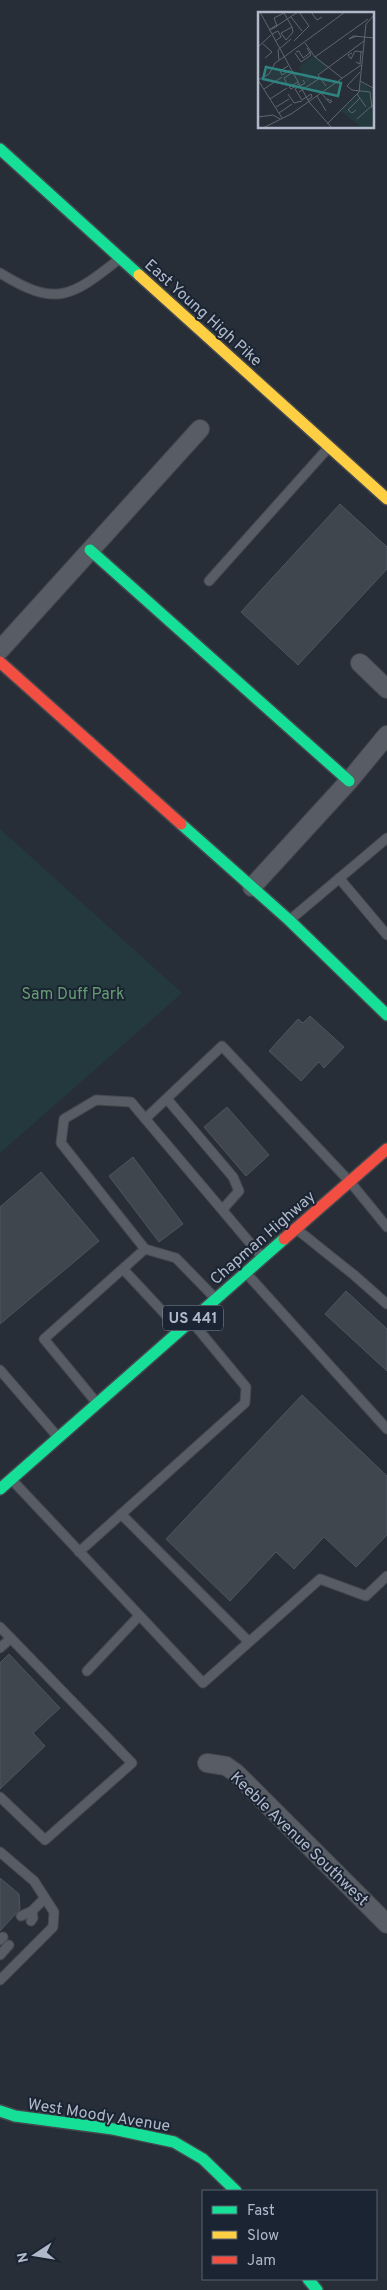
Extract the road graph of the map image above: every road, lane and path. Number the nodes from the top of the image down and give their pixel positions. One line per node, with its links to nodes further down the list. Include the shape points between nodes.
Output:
1 (0, 149): 2 (main road, East Young High Pike)
2 (120, 258): 3 (lane, via 86,286 68,292 50,294 34,291); 5 (main road, East Young High Pike)
3 (0, 273)
4 (200, 428): 7 (street)
5 (329, 447): 6 (main road, East Young High Pike); 8 (lane)
6 (387, 499)
7 (90, 550): 9 (street); 14 (main road)
8 (209, 581)
9 (0, 650)
10 (0, 662): 17 (main road)
11 (360, 663): 12 (street)
12 (387, 689)
13 (387, 734): 14 (street)
14 (349, 781): 17 (street)
15 (387, 838): 16 (lane)
16 (339, 878): 18 (lane); 19 (lane)
17 (252, 887): 18 (main road)
18 (289, 920): 20 (main road)
19 (387, 935)
20 (387, 1015)
21 (167, 1099): 22 (lane); 24 (lane, via 222,1046); 25 (lane, via 233,1178 239,1191)
22 (145, 1119): 25 (lane); 28 (lane, via 131,1102 96,1100 64,1119 61,1143)
23 (387, 1150): 24 (main road, Chapman Highway / US 441)
24 (351, 1183): 26 (lane); 27 (main road, Chapman Highway / US 441)
25 (222, 1210): 29 (lane)
26 (387, 1227)
27 (295, 1228): 29 (main road, Chapman Highway / US 441); 33 (lane)
28 (145, 1249): 30 (lane); 32 (lane, via 176,1258)
29 (262, 1257): 31 (main road, Chapman Highway / US 441)
30 (123, 1269): 35 (lane); 37 (lane, via 44,1339)
31 (246, 1272): 32 (main road, Chapman Highway / US 441); 38 (lane)
32 (215, 1298): 34 (main road, Chapman Highway / US 441)
33 (387, 1304)
34 (191, 1320): 35 (main road, Chapman Highway / US 441); 42 (lane, via 246,1387 245,1403)
35 (180, 1330): 37 (main road, Chapman Highway / US 441)
36 (0, 1370): 39 (lane)
37 (97, 1403): 39 (main road, Chapman Highway / US 441)
38 (387, 1429)
39 (58, 1438): 40 (main road, Chapman Highway / US 441)
40 (11, 1479): 41 (main road, Chapman Highway / US 441); 43 (lane)
41 (0, 1489)
42 (121, 1514): 43 (lane); 48 (lane)
43 (80, 1552): 45 (lane)
44 (387, 1576): 48 (lane, via 366,1596 320,1579)
45 (139, 1616): 48 (lane, via 203,1683); 50 (lane)
46 (0, 1627): 47 (lane)
47 (11, 1638): 49 (lane); 52 (lane, via 132,1763 45,1840)
48 (249, 1642)
49 (0, 1648)
50 (87, 1671)
51 (207, 1762): 56 (street, Keeble Avenue Southwest, via 226,1766 236,1773)
52 (0, 1797)
53 (0, 1852): 54 (lane, via 34,1881)
54 (45, 1898): 55 (lane, via 32,1916); 59 (lane, via 54,1912 53,1927)
55 (22, 1916)
56 (387, 1924)
57 (9, 1945): 58 (lane)
58 (0, 1955)
59 (0, 1980)
60 (0, 2111): 61 (main road, West Moody Avenue, via 174,2142 203,2159)
61 (235, 2190)
62 (309, 2280): 63 (main road)
63 (318, 2290)

